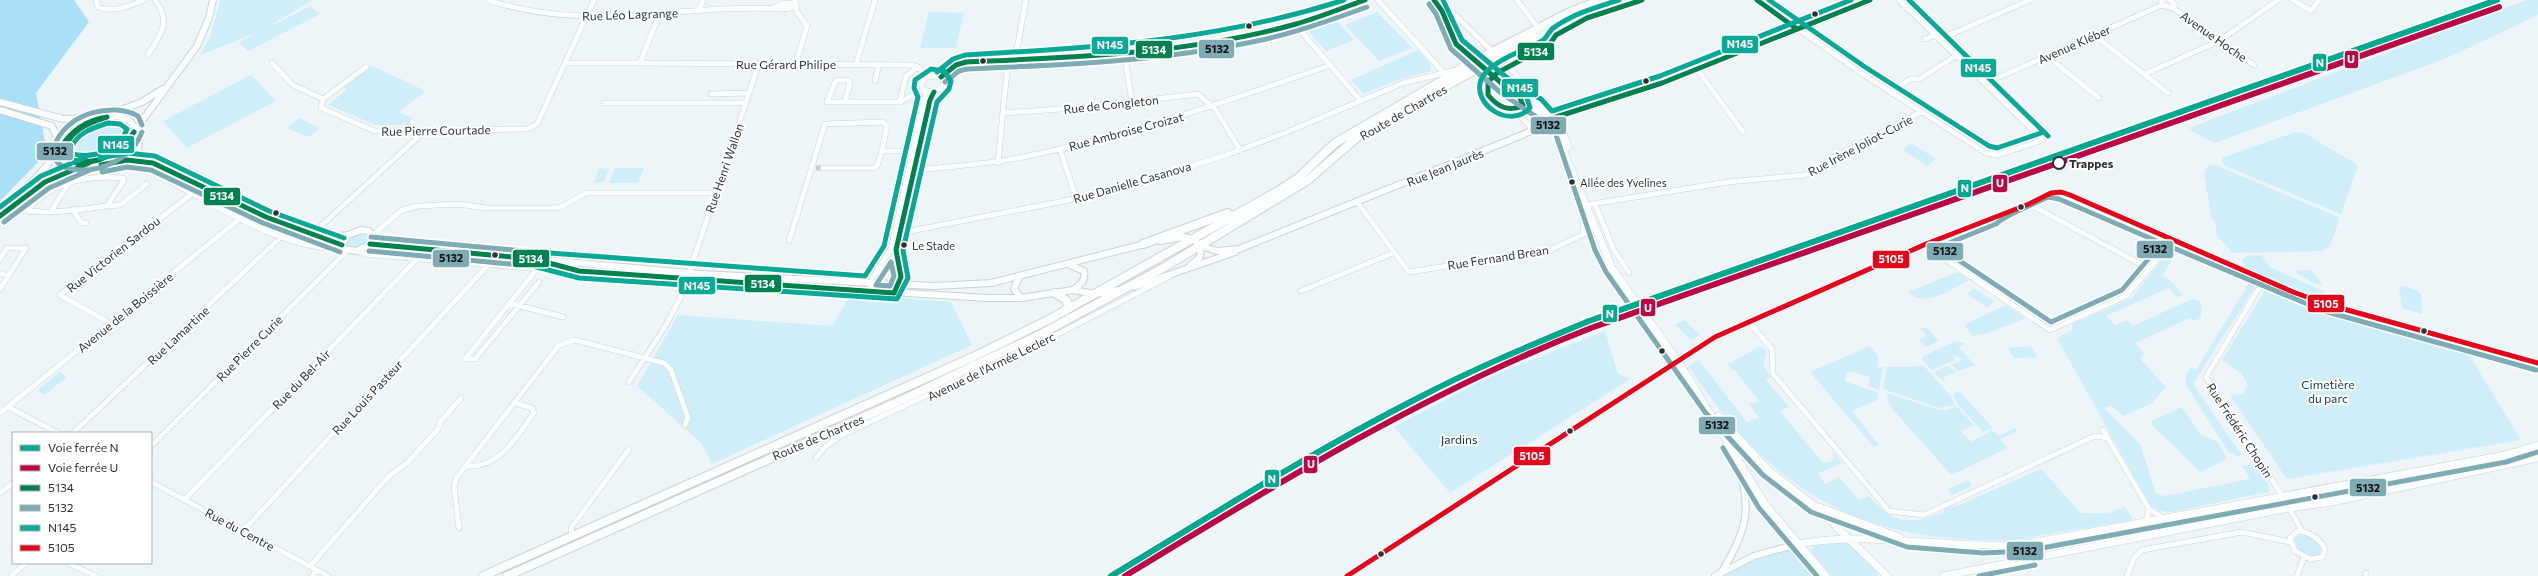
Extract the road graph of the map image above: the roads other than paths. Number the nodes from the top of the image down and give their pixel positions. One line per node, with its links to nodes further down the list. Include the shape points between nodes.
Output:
1 (96, 0): 2 (street, via 98,7 107,10 127,8)
2 (144, 0)
3 (155, 0): 43 (street, via 165,11 166,19 161,35)
4 (213, 0): 65 (street, via 204,33)
5 (488, 0): 33 (street, Rue Léo Lagrange, via 516,11)
6 (594, 0): 33 (street, Rue Pierre Courtade)
7 (703, 0): 30 (street)
8 (875, 0): 53 (street)
9 (1026, 0): 47 (street)
10 (1365, 0): 34 (street)
11 (1378, 0): 61 (street)
12 (1434, 0): 71 (main road, bridge, via 1446,17 1456,44)
13 (1517, 0): 35 (street)
14 (1591, 0): 35 (street, Rue Danielle Casanova)
15 (1601, 0): 115 (main road, Route de Chartres, via 1488,54 1335,142 1298,178)
16 (1618, 0): 144 (main road, Route de Chartres, via 1505,53 1360,135 1308,180)
17 (1642, 0): 59 (street, via 1587,18 1556,35 1549,45)
18 (1757, 0): 36 (street)
19 (1870, 0): 36 (street, Rue Jean Jaurès)
20 (1899, 0): 38 (street)
21 (2030, 0): 38 (street)
22 (2161, 0): 28 (street)
23 (2172, 0): 29 (street, via 2175,5)
24 (2278, 0): 40 (street)
25 (2293, 0): 26 (street, via 2311,11)
26 (2319, 0)
27 (795, 2): 30 (street, Rue Léo Lagrange, via 791,8); 51 (street, via 797,12 807,26)
28 (2162, 5): 29 (street, Avenue Hoche); 37 (street, Avenue Kléber)
29 (2173, 8): 40 (street, Avenue Hoche)
30 (699, 10): 32 (street, Rue Léo Lagrange)
31 (1452, 12): 41 (street)
32 (659, 14): 33 (street, Rue Léo Lagrange); 50 (street)
33 (587, 16): 49 (street, Rue Pierre Courtade)
34 (1297, 23): 42 (street, via 1226,37); 55 (street, via 1299,29)
35 (1536, 25): 41 (street, Rue Danielle Casanova)
36 (1797, 29): 60 (street, Rue Jean Jaurès); 72 (street)
37 (2094, 36): 45 (street, Avenue Kléber); 62 (street)
38 (1938, 37): 39 (street); 44 (street)
39 (1925, 39)
40 (2219, 40): 56 (street, Avenue Hoche); 62 (street)
41 (1491, 50): 61 (street, Rue Danielle Casanova, via 1464,63 1456,70)
42 (1124, 52): 47 (street); 84 (street)
43 (148, 55)
44 (1957, 55): 67 (street); 72 (street, via 1919,79 1910,79)
45 (2047, 56): 67 (street, Avenue Kléber); 77 (street)
46 (1008, 60): 47 (street); 64 (street, via 961,63); 92 (street)
47 (1015, 60)
48 (272, 63): 78 (street, via 293,85)
49 (565, 63): 50 (street, Rue Gérard Philipe); 95 (street, Rue Pierre Courtade, via 537,124 527,129)
50 (640, 63): 52 (street, Rue Gérard Philipe)
51 (796, 63): 52 (street, Rue Gérard Philipe); 53 (street, Rue Gérard Philipe)
52 (759, 64): 70 (street, Rue Henri Wallon)
53 (856, 64): 54 (street, Rue Gérard Philipe)
54 (879, 64): 58 (street, Rue Gérard Philipe, via 911,64); 66 (street)
55 (1331, 65): 80 (street); 87 (street, Rue Ambroise Croizat)
56 (2254, 65)
57 (366, 67): 78 (street)
58 (918, 67): 63 (street); 75 (street, via 906,76)
59 (1509, 67): 90 (street, via 1492,76 1486,89 1495,104); 94 (street, via 1551,113)
60 (1697, 69): 94 (street, Rue Jean Jaurès); 98 (street)
61 (1444, 72): 80 (street, Rue Danielle Casanova, via 1403,83)
62 (2145, 74): 73 (street)
63 (927, 77): 64 (street); 68 (street, via 920,83)
64 (941, 77): 69 (street, via 944,83)
65 (174, 80): 93 (street, via 142,102); 97 (street, via 151,106)
66 (875, 81)
67 (1986, 83): 91 (street, via 2043,140 1998,155 1986,153)
68 (924, 91): 69 (street); 79 (street); 103 (street)
69 (934, 92): 111 (street)
70 (749, 93): 74 (street); 86 (street, Rue Henri Wallon)
71 (1514, 93): 76 (main road); 94 (main road, via 1538,105)
72 (1891, 93): 91 (street)
73 (2168, 93)
74 (711, 94)
75 (901, 95): 79 (street); 83 (street)
76 (1520, 98): 88 (main road); 90 (street, via 1523,106 1516,110)
77 (2099, 98)
78 (323, 99): 95 (street, Rue Pierre Courtade, via 321,108 375,131)
79 (908, 100): 83 (street)
80 (1361, 101): 101 (street, Rue Danielle Casanova)
81 (0, 102): 93 (street, via 63,119 96,116)
82 (844, 102): 82 (street, via 827,102 836,80 848,80 850,83); 83 (street)
83 (900, 102)
84 (1132, 102): 87 (street, Rue de Congleton, via 1198,94 1204,95); 92 (street, Rue de Congleton)
85 (604, 103): 86 (street)
86 (746, 103): 117 (street, Rue Henri Wallon)
87 (1213, 106): 100 (street, Rue Ambroise Croizat); 101 (street, Rue de Congleton)
88 (1537, 109): 94 (main road); 96 (street, via 1538,120)
89 (0, 110): 99 (street, via 52,126)
90 (1507, 110): 96 (street, via 1527,120)
91 (1921, 112): 120 (street, Rue Irène Joliot-Curie, via 1830,159 1824,166 1798,176 1728,182)
92 (1004, 113): 107 (street)
93 (102, 118): 97 (street, via 127,118 134,122); 99 (street, via 74,130)
94 (1550, 119): 96 (street, Rue Jean Jaurès, via 1545,126); 124 (main road)
95 (426, 130): 132 (street)
96 (1532, 130): 119 (street, Rue Jean Jaurès)
97 (135, 132): 104 (street, via 124,148); 106 (street, via 139,137 138,152)
98 (1743, 132)
99 (61, 148): 105 (street, via 62,156 67,161); 126 (street, via 35,179)
100 (1060, 149): 107 (street, Rue Ambroise Croizat); 118 (street)
101 (1240, 150): 118 (street, Rue Danielle Casanova, via 1150,179)
102 (882, 151): 103 (street); 108 (street, via 886,124 829,122 822,127); 110 (street, via 874,168)
103 (913, 151): 133 (street)
104 (95, 162): 105 (street); 106 (street, via 100,165 127,160)
105 (88, 163): 123 (street, via 45,182)
106 (153, 163): 112 (street)
107 (998, 163): 111 (street, Rue Ambroise Croizat)
108 (810, 168): 109 (street); 140 (street)
109 (816, 168)
110 (823, 168)
111 (915, 170): 133 (street)
112 (174, 173): 116 (street, via 173,183); 132 (street, via 266,217)
113 (68, 184): 122 (street, via 93,178 123,178); 127 (street, via 44,195); 128 (street)
114 (147, 184): 122 (street, via 120,205)
115 (1278, 191): 138 (main road, Route de Chartres); 142 (main road, via 1269,192 1215,219)
116 (192, 193): 130 (street); 185 (street, Rue Victorien Sardou, via 60,296)
117 (716, 193): 135 (street, via 586,193 559,208 486,208 460,204 418,206 402,210); 160 (street, Rue Henri Wallon)
118 (1076, 198): 133 (street, Rue Danielle Casanova)
119 (1357, 202): 146 (street, Avenue de l'Armée Leclerc); 148 (street)
120 (1595, 204): 124 (street); 162 (street, via 1613,248)
121 (2029, 204): 139 (street, via 2054,192 2070,195); 143 (street); 155 (street)
122 (107, 206): 125 (street)
123 (11, 208): 127 (street); 129 (street)
124 (1587, 208): 148 (street, Rue Fernand Brean, via 1582,212 1584,234 1550,250 1409,272); 191 (main road, bridge, via 1612,268)
125 (75, 209): 128 (street); 131 (street, via 75,214 82,223)
126 (0, 210)
127 (28, 210): 128 (street)
128 (52, 210)
129 (0, 216)
130 (242, 217): 136 (street); 185 (street, Avenue de la Boissière)
131 (86, 223)
132 (312, 234): 137 (street)
133 (898, 234): 158 (street, via 896,250); 161 (street, via 886,261)
134 (348, 235): 135 (street, via 365,230); 137 (street); 145 (street)
135 (373, 235): 141 (street)
136 (282, 236): 145 (street, via 319,249); 197 (street, Rue Lamartine)
137 (323, 237): 145 (street)
138 (1193, 239): 142 (street, via 1178,237); 144 (street); 178 (main road, Route de Chartres)
139 (2168, 239): 155 (street); 167 (street)
140 (789, 240)
141 (370, 244): 147 (street); 151 (street)
142 (1143, 244): 153 (street)
143 (1924, 245): 155 (street, via 2050,330 2126,296); 184 (street)
144 (1201, 246): 146 (street, Avenue de l'Armée Leclerc, via 1217,251); 156 (street, Avenue de l'Armée Leclerc, via 1200,257); 173 (main road, Route de Chartres)
145 (344, 248): 147 (street); 199 (street, Rue Pierre Curie)
146 (1239, 249): 156 (street, Avenue de l'Armée Leclerc)
147 (357, 251): 149 (street, via 364,254)
148 (1393, 253): 174 (street)
149 (418, 258): 152 (street); 210 (street, Rue du Bel-Air)
150 (0, 259): 163 (street, via 7,248 26,248)
151 (534, 260): 157 (street); 160 (street)
152 (490, 264): 154 (street); 217 (street, Rue Louis Pasteur)
153 (1069, 265): 165 (street); 172 (street, via 1084,271 1086,276)
154 (537, 269): 157 (street); 180 (street)
155 (2150, 269)
156 (1186, 270): 164 (street, Avenue de l'Armée Leclerc)
157 (579, 271): 166 (street)
158 (899, 272): 161 (street, via 888,268); 170 (street)
159 (0, 273): 163 (street)
160 (690, 273): 166 (street, Rue Henri Wallon); 169 (street)
161 (875, 273): 169 (street)
162 (1629, 273)
163 (8, 276): 171 (street)
164 (1170, 276): 173 (street, Avenue de l'Armée Leclerc); 203 (street, Avenue de l'Armée Leclerc, via 1060,333 840,436 825,447)
165 (1019, 277): 170 (street, via 972,285); 179 (street, via 1014,289)
166 (689, 280): 175 (street); 186 (street)
167 (2263, 281): 187 (street, via 2326,304); 209 (street, Rue Frédéric Chopin, via 2206,377)
168 (539, 282): 181 (street)
169 (869, 282): 170 (street); 175 (street)
170 (900, 284): 176 (street)
171 (0, 289)
172 (1073, 290): 177 (street); 178 (street)
173 (1124, 290): 178 (street, Route de Chartres); 235 (main road, Route de Chartres, via 1039,335 893,404)
174 (1301, 291)
175 (873, 292): 176 (street)
176 (894, 293): 179 (street)
177 (1055, 293): 179 (street); 182 (main road, via 1066,300 1068,305)
178 (1095, 294): 182 (main road, Route de Chartres)
179 (1021, 298)
180 (509, 303): 181 (street); 181 (street, via 465,359 475,360)
181 (520, 305): 183 (street)
182 (1065, 311): 219 (main road, Route de Chartres, via 1007,341)
183 (563, 317)
184 (1748, 321): 198 (street, via 1772,349 1773,374 1889,511 1924,515 2095,436); 236 (street, via 1715,337)
185 (110, 323): 192 (street, Avenue de la Boissière)
186 (644, 360): 188 (street); 190 (street, via 569,340 560,345); 194 (street, via 664,363 671,370 688,418)
187 (2538, 363)
188 (629, 382)
189 (462, 398): 227 (street, via 440,422 438,430 407,463 389,476)
190 (515, 402): 205 (street); 205 (street, via 532,408 534,413 498,459 474,468)
191 (1710, 407): 202 (main road); 211 (main road, via 1768,470)
192 (8, 408): 193 (street, Avenue de la Boissière); 196 (street)
193 (0, 414)
194 (684, 425)
195 (2104, 430): 198 (street)
196 (56, 432)
197 (74, 432)
198 (2108, 438): 213 (street)
199 (152, 445)
200 (2538, 445): 209 (main road, via 2505,455)
201 (629, 449): 219 (street, via 571,528)
202 (1733, 453): 223 (main road, via 1765,504); 229 (street, via 1747,492 1745,527 1735,550)
203 (816, 458)
204 (2538, 458): 212 (main road, via 2339,500)
205 (466, 466): 216 (street, via 454,486)
206 (152, 483): 210 (street, Rue du Centre)
207 (12, 484): 208 (street)
208 (0, 493)
209 (2284, 497): 212 (street); 214 (main road)
210 (184, 500): 217 (street, Rue du Centre)
211 (1815, 506): 220 (main road); 221 (main road)
212 (2289, 508): 218 (street); 239 (main road)
213 (2149, 509): 214 (street); 215 (street)
214 (2165, 519): 215 (main road)
215 (2146, 522): 221 (main road, via 2026,544 1984,546)
216 (459, 528)
217 (244, 530): 227 (street, Rue du Centre)
218 (2302, 531): 222 (street, via 2294,533); 224 (street, via 2319,540 2325,553 2320,559)
219 (572, 536): 234 (main road, Route de Chartres)
220 (1848, 536): 221 (main road); 223 (main road); 238 (main road)
221 (1908, 540)
222 (2290, 542): 224 (street, via 2295,551); 240 (street, via 2242,532 2142,550 2134,558)
223 (1797, 544): 229 (street, via 1765,552); 237 (main road)
224 (2304, 557): 241 (street)
225 (25, 564): 230 (street)
226 (70, 564): 231 (street)
227 (310, 566): 228 (street, Rue du Centre)
228 (317, 570): 232 (street); 233 (street, Rue du Centre)
229 (1718, 574)
230 (11, 576)
231 (96, 576)
232 (312, 576)
233 (328, 576)
234 (483, 576)
235 (507, 576)
236 (1347, 576)
237 (1826, 576)
238 (1887, 576)
239 (1943, 576)
240 (2127, 576)
241 (2297, 576)

